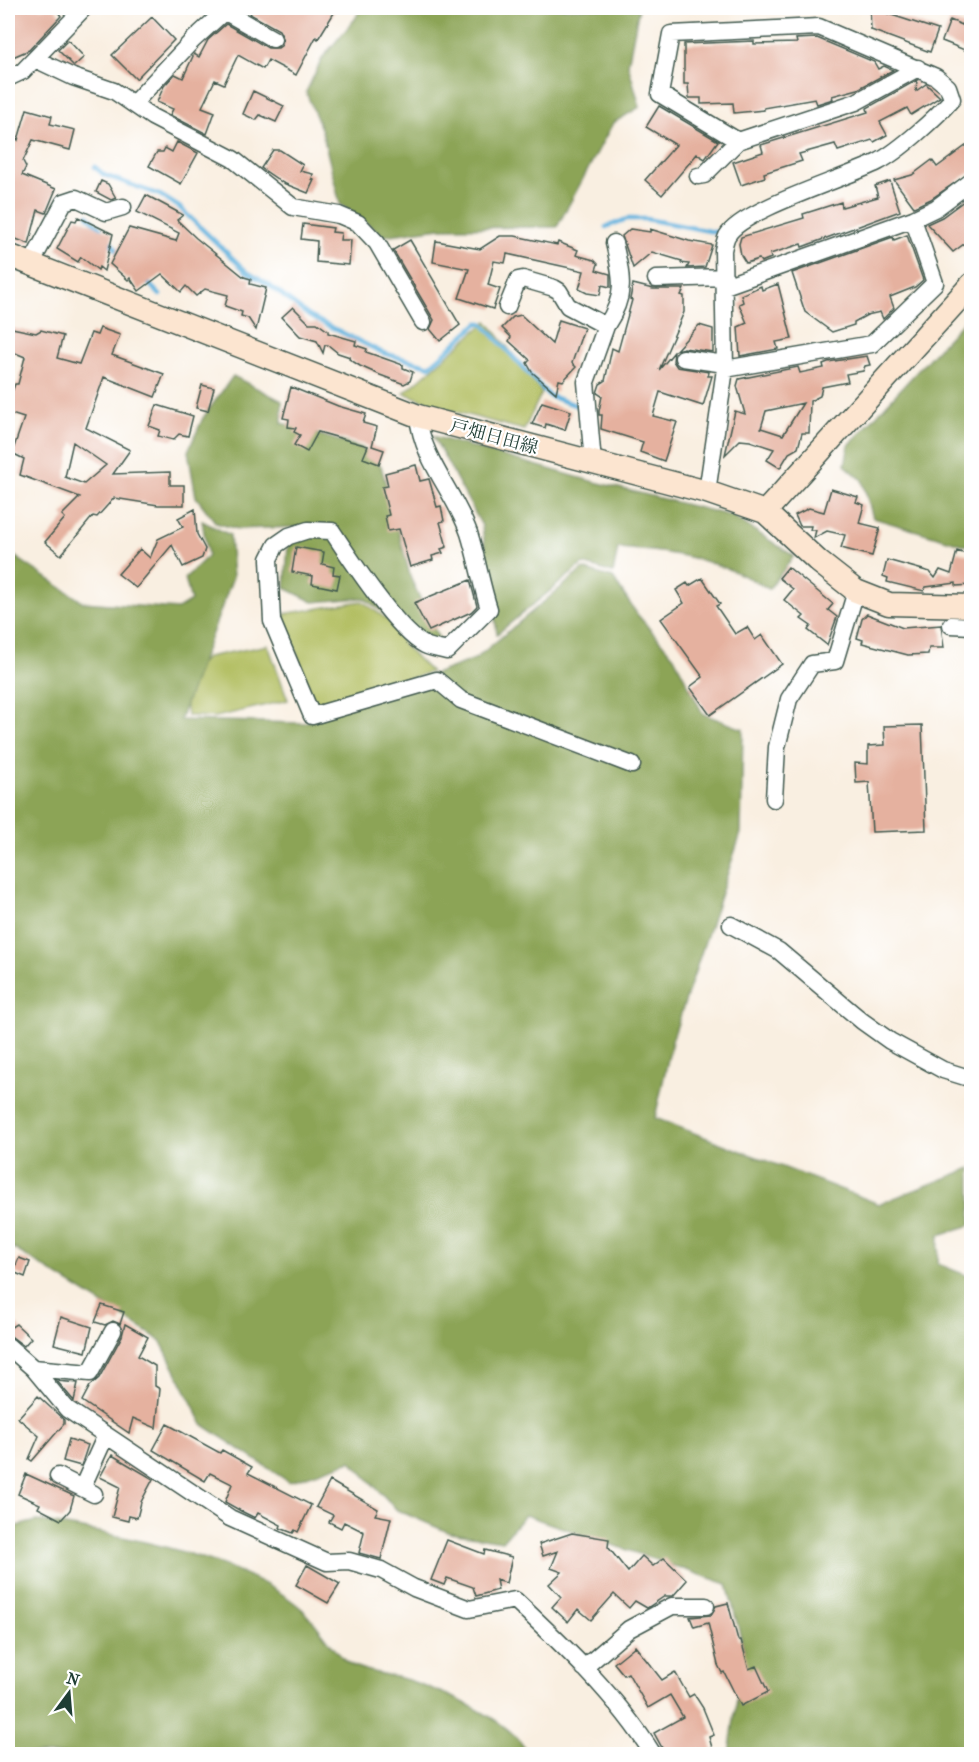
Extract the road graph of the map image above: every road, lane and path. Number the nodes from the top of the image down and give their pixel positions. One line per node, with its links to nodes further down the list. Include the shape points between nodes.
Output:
1 (84, 8): 4 (street)
2 (226, 9): 3 (street); 7 (street)
3 (273, 39)
4 (35, 59): 6 (street); 7 (street, via 114,91)
5 (918, 68): 8 (street, via 856,102); 8 (street, via 819,27 671,34 660,94); 17 (street, via 948,87 952,99 880,161 757,213 735,227 723,250)
6 (8, 78)
7 (134, 104): 20 (street, via 233,159 294,207 339,215 358,224 377,243)
8 (738, 141): 9 (street, via 704,175)
9 (698, 176)
10 (972, 181): 12 (street, via 936,208)
11 (123, 207): 15 (street, via 106,212 76,198 64,202)
12 (913, 219): 17 (street); 23 (street, via 935,283 872,344)
13 (614, 243): 21 (street, via 623,283)
14 (8, 255): 15 (main road, 戸畑日田線)
15 (31, 264): 24 (main road, 戸畑日田線)
16 (656, 279): 17 (street)
17 (725, 282): 23 (street)
18 (972, 284): 27 (main road)
19 (507, 307): 21 (street, via 518,280 523,279 554,288 568,306)
20 (423, 322)
21 (606, 326): 25 (street, via 585,382)
22 (682, 358): 23 (street)
23 (725, 366): 26 (street)
24 (418, 416): 25 (main road, 戸畑日田線); 32 (street, via 424,447 468,533 489,609 447,651 425,645 409,633 353,565 332,531 308,530 289,536 276,545 270,559 272,621 312,716 437,680 461,700)
25 (593, 463): 26 (main road, 戸畑日田線)
26 (707, 492): 27 (main road, 戸畑日田線)
27 (765, 512): 28 (main road, 戸畑日田線)
28 (856, 591): 29 (main road, 戸畑日田線, via 890,604); 33 (street, via 835,661 812,664 789,699 777,747)
29 (972, 606)
30 (951, 625): 31 (street)
31 (972, 626)
32 (632, 765)
33 (774, 800)
34 (731, 925): 35 (street, via 780,951 890,1041 944,1070)
35 (972, 1079)
36 (113, 1331): 38 (street, via 90,1373)
37 (8, 1346): 38 (street)
38 (33, 1368): 39 (street, via 67,1409)
39 (106, 1435): 40 (street, via 88,1491); 42 (street, via 230,1518 327,1562 349,1561 381,1570 414,1588 469,1609 515,1600)
40 (58, 1476)
41 (706, 1606): 42 (street, via 672,1606 629,1629)
42 (584, 1668): 43 (street, via 634,1725)
43 (653, 1755)

